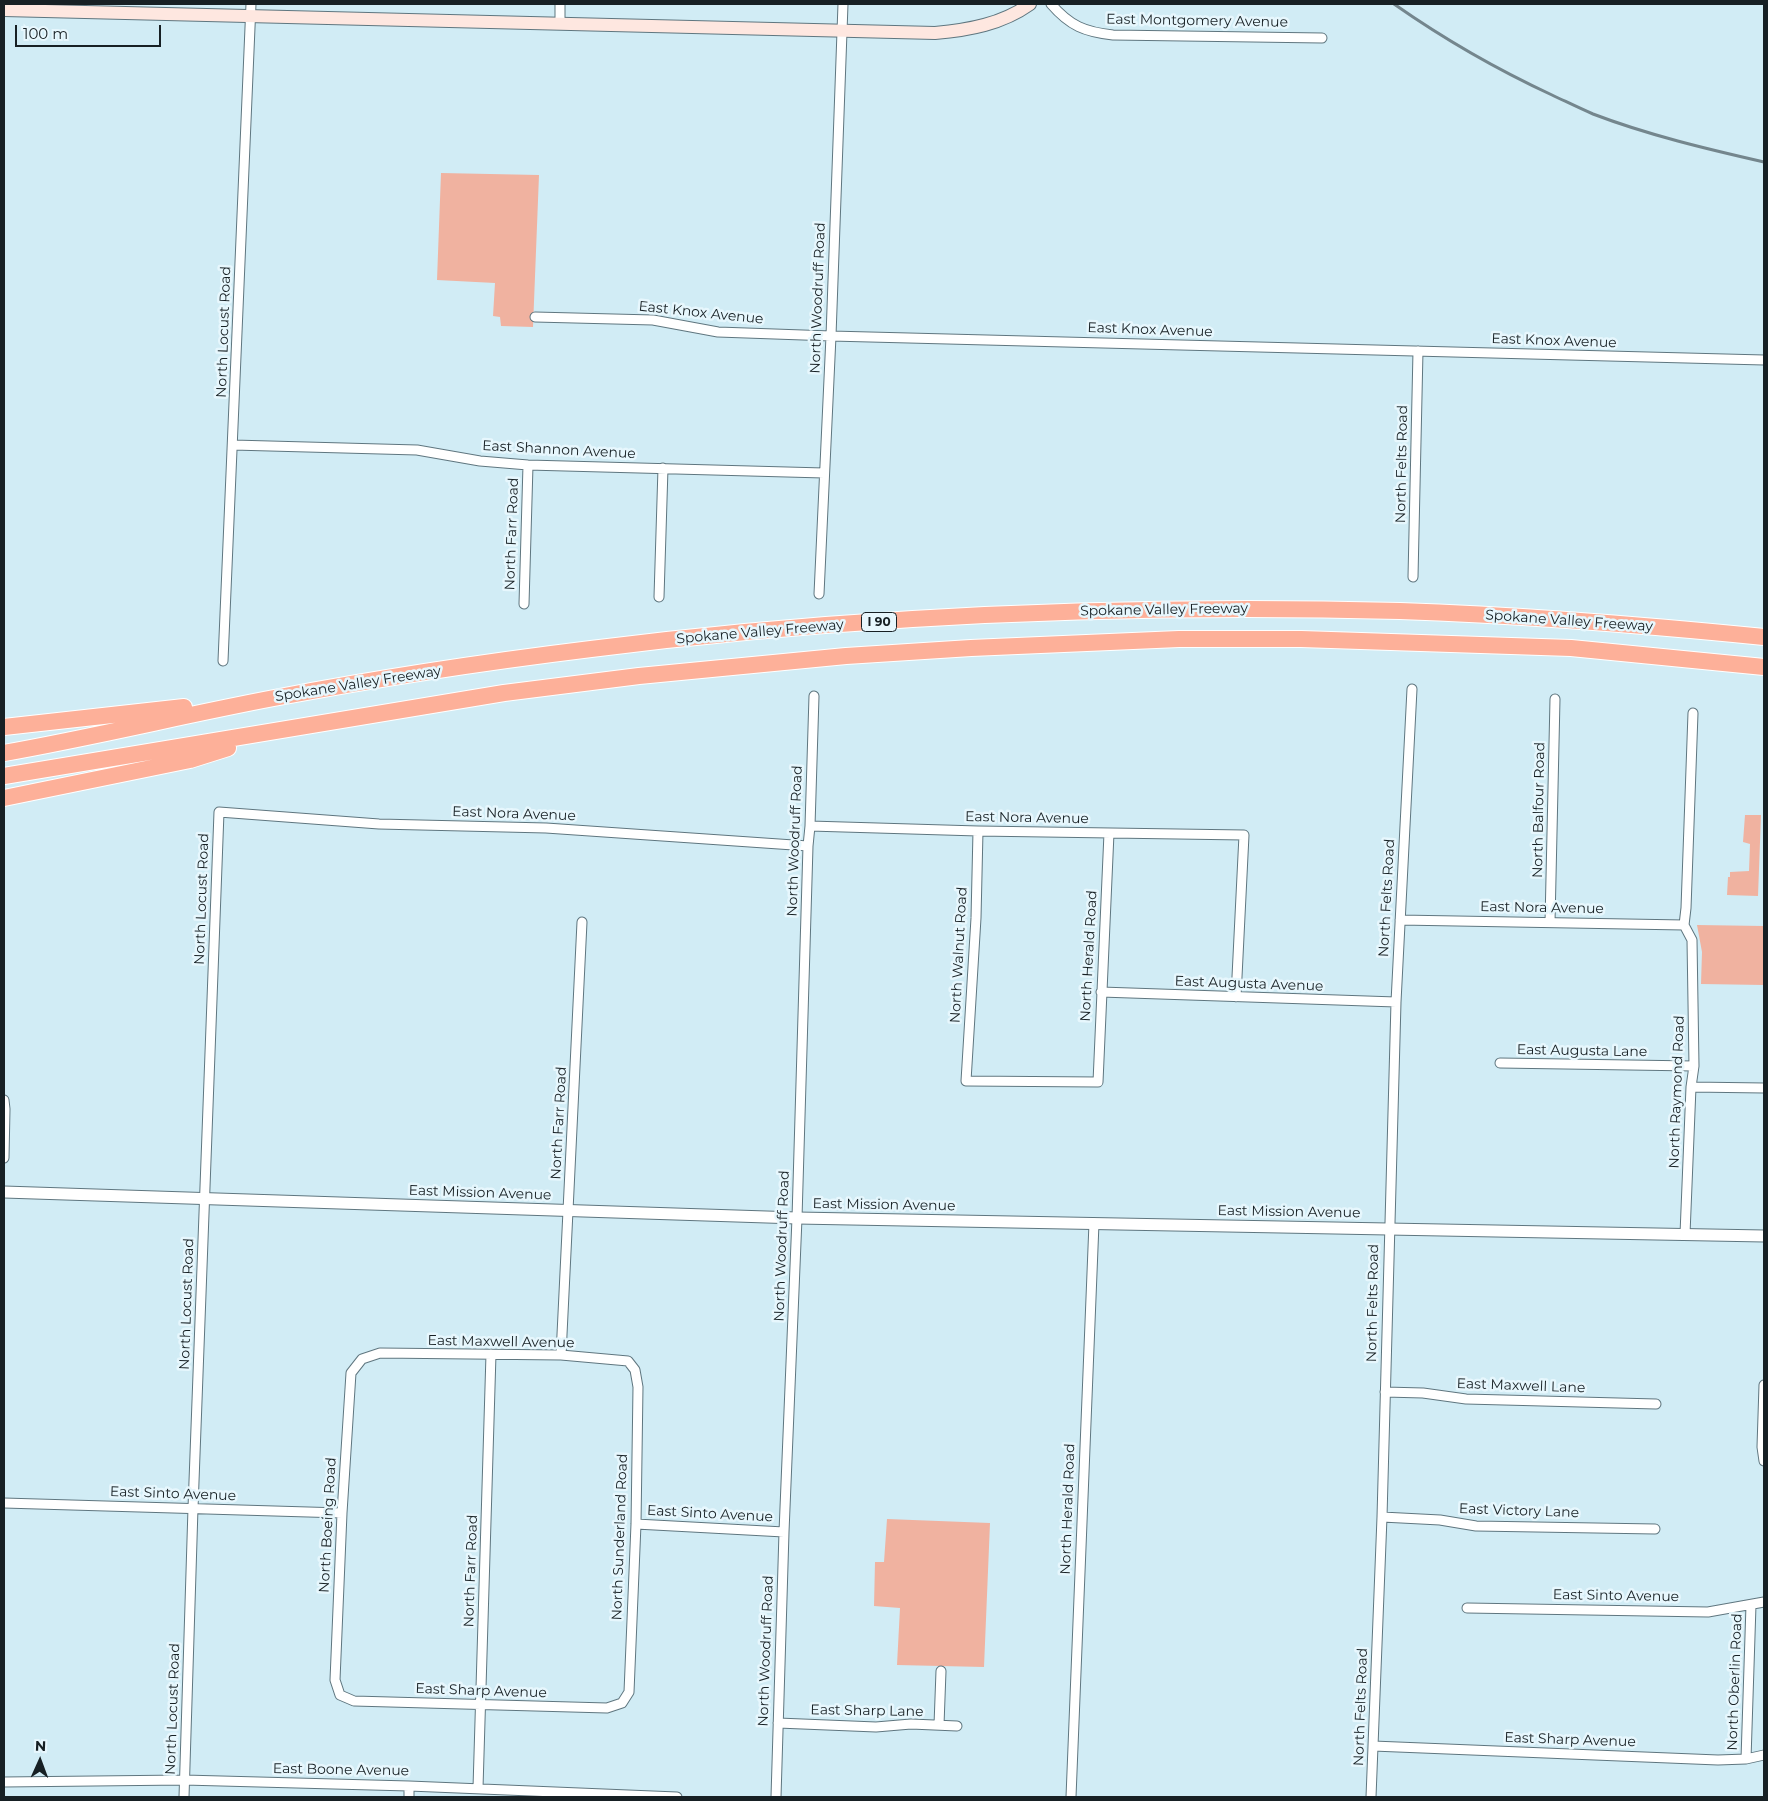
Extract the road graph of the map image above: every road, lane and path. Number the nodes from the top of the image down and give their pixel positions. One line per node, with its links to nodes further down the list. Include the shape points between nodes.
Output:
1 (560, 4): 7 (street)
2 (843, 4): 8 (street, North Woodruff Road)
3 (1030, 4): 8 (main road, via 985,26 958,31)
4 (1051, 4): 9 (street, East Montgomery Avenue, via 1076,25 1090,32 1113,35)
5 (4, 10): 6 (main road)
6 (250, 10): 7 (main road); 14 (street, North Locust Road)
7 (560, 23): 8 (main road)
8 (842, 31): 11 (street, North Woodruff Road)
9 (1322, 38)
10 (535, 317): 11 (street, East Knox Avenue, via 653,320 725,332)
11 (831, 336): 12 (street, East Knox Avenue); 17 (street, North Woodruff Road)
12 (1418, 351): 13 (street, East Knox Avenue); 18 (street, North Felts Road)
13 (1764, 360)
14 (233, 446): 15 (street, East Shannon Avenue, via 417,450 480,462); 23 (street, North Locust Road)
15 (528, 465): 16 (street, East Shannon Avenue); 21 (street, North Farr Road)
16 (663, 468): 17 (street, East Shannon Avenue); 20 (street)
17 (824, 473): 19 (street, North Woodruff Road)
18 (1413, 577)
19 (819, 594)
20 (659, 597)
21 (524, 604)
22 (1764, 636): 27 (highway, Spokane Valley Freeway / I 90, via 1614,623 1404,612 1180,609 970,616 769,630 603,648 480,664)
23 (223, 661)
24 (1764, 667): 31 (highway, Spokane Valley Freeway, via 1571,648 1301,639 1178,639 846,656 639,676 504,693)
25 (1412, 689): 40 (street, North Felts Road)
26 (814, 696): 36 (street, North Woodruff Road)
27 (276, 698): 30 (highway); 32 (highway, Spokane Valley Freeway / I 90)
28 (1555, 699): 42 (street, North Balfour Road)
29 (1692, 713): 43 (street, North Raymond Road)
30 (4, 727)
31 (287, 730): 33 (highway, Spokane Valley Freeway); 34 (highway, via 190,760)
32 (4, 753)
33 (4, 776)
34 (4, 798)
35 (219, 812): 39 (street, East Nora Avenue, via 379,824 546,828); 55 (street, North Locust Road)
36 (810, 826): 37 (street, East Nora Avenue); 39 (street, North Woodruff Road)
37 (978, 831): 38 (street, East Nora Avenue); 49 (street, North Walnut Road, via 966,1081)
38 (1109, 833): 44 (street, North Herald Road); 45 (street, East Nora Avenue, via 1244,836)
39 (808, 846): 57 (street, North Woodruff Road)
40 (1400, 920): 42 (street, East Nora Avenue); 46 (street, North Felts Road)
41 (582, 922): 56 (street, North Farr Road)
42 (1550, 922): 43 (street, East Nora Avenue)
43 (1684, 925): 48 (street, North Raymond Road, via 1692,940)
44 (1101, 992): 45 (street, East Augusta Avenue); 49 (street, North Herald Road)
45 (1236, 997): 46 (street, East Augusta Avenue)
46 (1396, 1002): 59 (street, North Felts Road)
47 (1500, 1063): 48 (street, East Augusta Lane)
48 (1694, 1066): 50 (street, North Raymond Road)
49 (1098, 1082)
50 (1691, 1087): 51 (street); 60 (street, North Raymond Road)
51 (1764, 1088)
52 (4, 1100): 53 (street)
53 (4, 1158)
54 (4, 1192): 55 (street, East Mission Avenue)
55 (205, 1198): 56 (street, East Mission Avenue); 71 (street, North Locust Road)
56 (569, 1212): 57 (street, East Mission Avenue); 63 (street, North Farr Road)
57 (797, 1218): 58 (street, East Mission Avenue); 76 (street, North Woodruff Road)
58 (1094, 1223): 59 (street, East Mission Avenue); 99 (street, North Herald Road)
59 (1389, 1229): 60 (street, East Mission Avenue); 67 (street, North Felts Road)
60 (1685, 1234): 61 (street, East Mission Avenue)
61 (1764, 1236)
62 (491, 1354): 63 (street, East Maxwell Avenue); 64 (street, East Maxwell Avenue, via 380,1353); 83 (street, North Farr Road)
63 (561, 1356): 65 (street, East Maxwell Avenue, via 628,1361)
64 (362, 1359): 72 (street, North Boeing Road, via 351,1373)
65 (635, 1370): 74 (street, North Sunderland Road, via 638,1387)
66 (1764, 1385): 69 (street)
67 (1384, 1392): 68 (street, East Maxwell Lane, via 1466,1399); 73 (street, North Felts Road)
68 (1656, 1404)
69 (1764, 1461)
70 (4, 1503): 71 (street, East Sinto Avenue)
71 (193, 1508): 72 (street, East Sinto Avenue); 90 (street, North Locust Road)
72 (342, 1514): 81 (street, North Boeing Road, via 335,1680)
73 (1382, 1517): 75 (street, East Victory Lane, via 1440,1520 1476,1526); 87 (street, North Felts Road)
74 (636, 1524): 76 (street, East Sinto Avenue); 82 (street, North Sunderland Road, via 629,1692)
75 (1655, 1529)
76 (784, 1532): 84 (street, North Woodruff Road)
77 (1764, 1602): 78 (street, East Sinto Avenue)
78 (1751, 1605): 79 (street, East Sinto Avenue, via 1708,1612); 89 (street, North Oberlin Road)
79 (1467, 1608)
80 (941, 1670): 85 (street)
81 (340, 1695): 83 (street, East Sharp Avenue, via 354,1701)
82 (622, 1703): 83 (street, East Sharp Avenue, via 607,1708)
83 (481, 1705): 93 (street, North Farr Road)
84 (778, 1723): 85 (street, East Sharp Lane); 98 (street, North Woodruff Road)
85 (939, 1726): 86 (street, East Sharp Lane)
86 (956, 1726)
87 (1373, 1746): 89 (street, East Sharp Avenue); 100 (street, North Felts Road)
88 (1764, 1755): 89 (street, East Sharp Avenue)
89 (1746, 1759)
90 (184, 1780): 91 (street, East Boone Avenue); 92 (street, East Boone Avenue); 95 (street, North Locust Road)
91 (4, 1782)
92 (409, 1786): 93 (street, East Boone Avenue); 96 (street)
93 (478, 1788): 94 (street, East Boone Avenue)
94 (548, 1794): 97 (street, East Boone Avenue)
95 (184, 1797)
96 (409, 1797)
97 (677, 1797)
98 (776, 1797)
99 (1071, 1797)
100 (1371, 1797)

